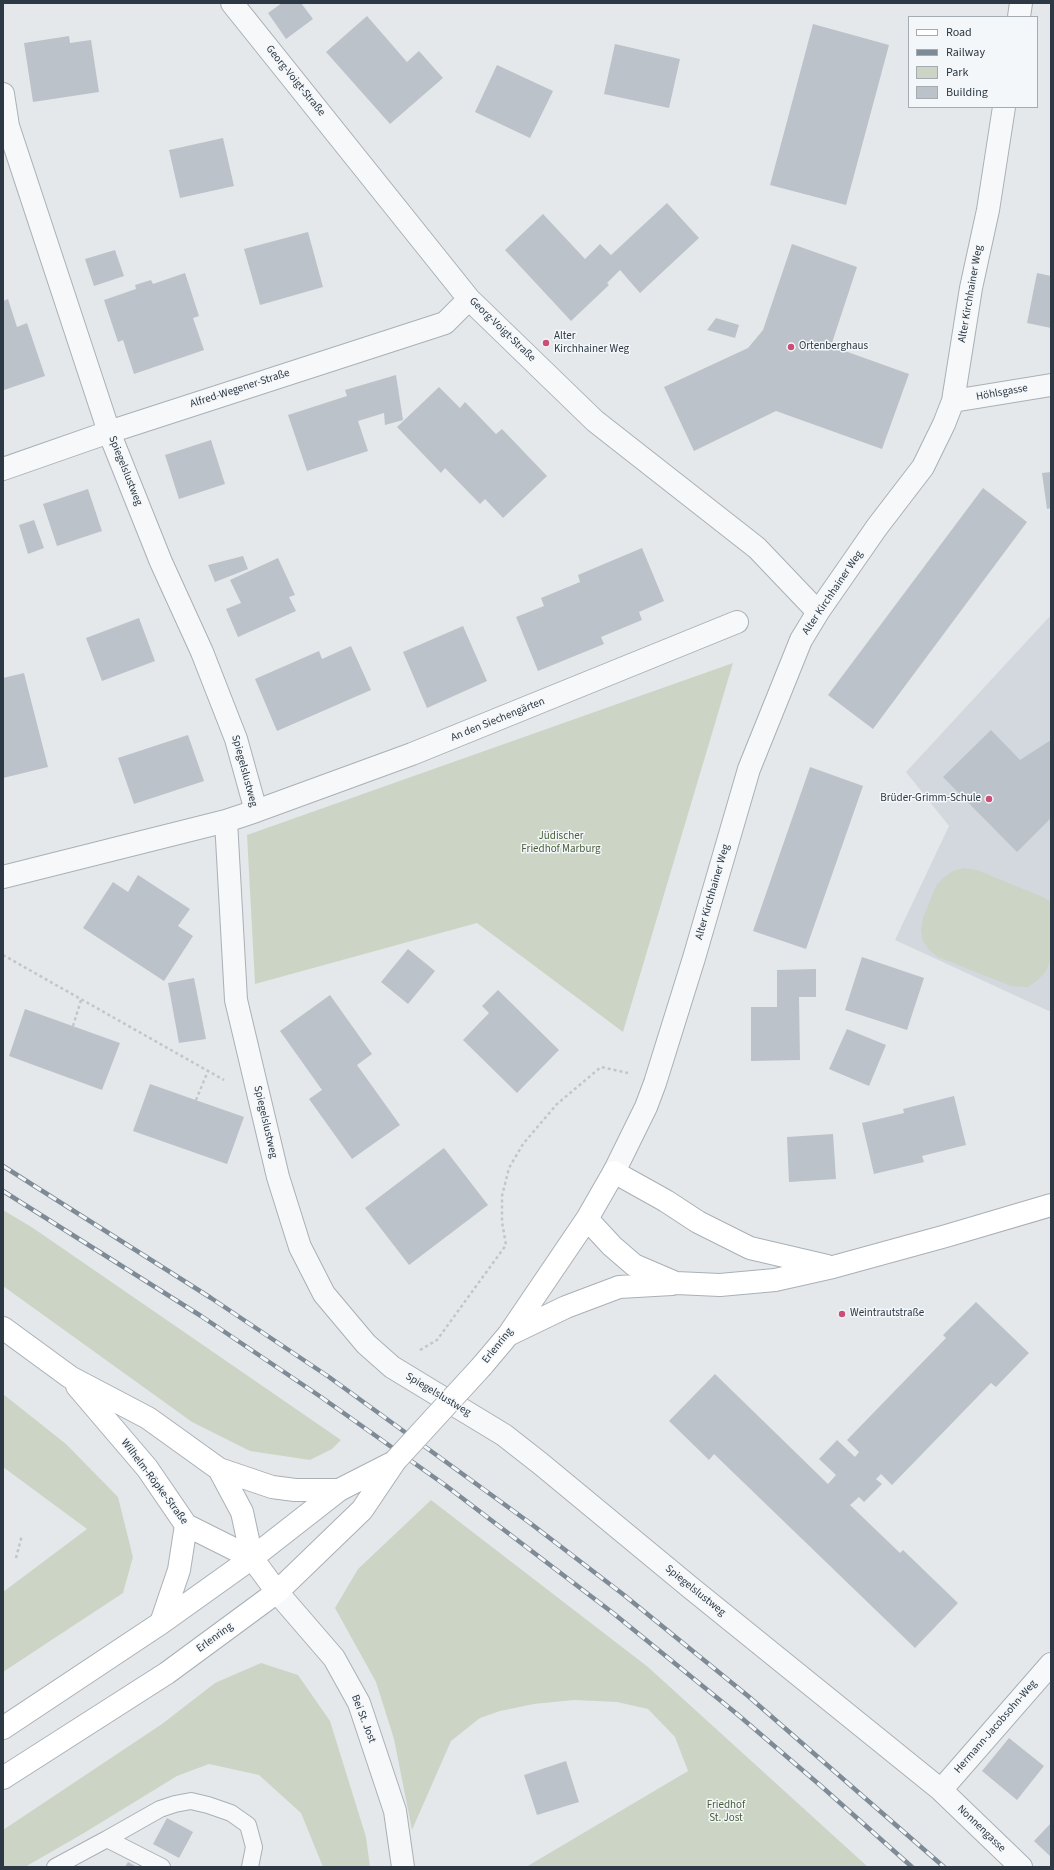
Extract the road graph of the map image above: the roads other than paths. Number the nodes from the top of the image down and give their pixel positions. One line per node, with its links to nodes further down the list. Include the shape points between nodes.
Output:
1 (232, 3): 7 (street, Georg-Voigt-Straße)
2 (1021, 3): 3 (street)
3 (1019, 16)
4 (3, 94): 6 (street, Spiegelslustweg)
5 (1004, 108): 9 (street, Alter Kirchhainer Weg)
6 (6, 126): 10 (street, Spiegelslustweg)
7 (469, 299): 10 (street, Alfred-Wegener-Straße, via 445,323); 12 (street, Georg-Voigt-Straße, via 595,421 756,548)
8 (1051, 385): 9 (street, Höhlsgasse)
9 (953, 401): 12 (street, Alter Kirchhainer Weg, via 923,467 877,527)
10 (109, 432): 11 (street, Alfred-Wegener-Straße); 14 (street, Spiegelslustweg, via 236,739)
11 (3, 468)
12 (818, 612): 17 (street, Alter Kirchhainer Weg, via 801,640 749,769 655,1083)
13 (737, 622): 14 (street, An den Siechengärten, via 412,754)
14 (256, 811): 15 (street, Spiegelslustweg)
15 (226, 821): 16 (street, Spiegelslustweg); 35 (street, Spiegelslustweg, via 236,1000 278,1177 300,1247 324,1294 366,1344 392,1367 504,1435)
16 (3, 877)
17 (614, 1172): 19 (main road, Erlenring); 20 (main road, via 698,1222 750,1248)
18 (1051, 1205): 20 (main road)
19 (587, 1219): 21 (main road, via 634,1265); 23 (main road, Erlenring)
20 (832, 1267): 21 (main road, via 775,1280 720,1285)
21 (676, 1284): 23 (main road, via 619,1287 566,1307)
22 (3, 1328): 24 (main road, Wilhelm-Röpke-Straße)
23 (509, 1334): 25 (main road, Erlenring, bridge)
24 (70, 1378): 26 (main road, Wilhelm-Röpke-Straße, via 148,1418); 28 (main road, Wilhelm-Röpke-Straße, via 147,1468)
25 (395, 1461): 27 (main road, Erlenring); 30 (main road, Erlenring, via 362,1510)
26 (219, 1469): 27 (main road, via 272,1487); 29 (main road, Wilhelm-Röpke-Straße, via 242,1512)
27 (339, 1490): 29 (main road, Erlenring)
28 (186, 1526): 29 (main road, Wilhelm-Röpke-Straße); 31 (main road, via 179,1570)
29 (252, 1558): 30 (main road); 31 (main road, Erlenring)
30 (277, 1592): 34 (main road, Erlenring, via 167,1673); 40 (street, Bei St. Jost, via 334,1658 359,1703 395,1811)
31 (161, 1623): 33 (main road, Erlenring)
32 (1051, 1664): 35 (street, Hermann-Jacobsohn-Weg)
33 (3, 1728)
34 (3, 1778)
35 (941, 1790): 41 (street, Nonnengasse)
36 (107, 1839): 37 (lane); 38 (lane); 39 (lane, via 160,1810 175,1804 196,1802 231,1813 248,1825 254,1846)
37 (55, 1867)
38 (162, 1867)
39 (250, 1867)
40 (403, 1867)
41 (1021, 1867)

